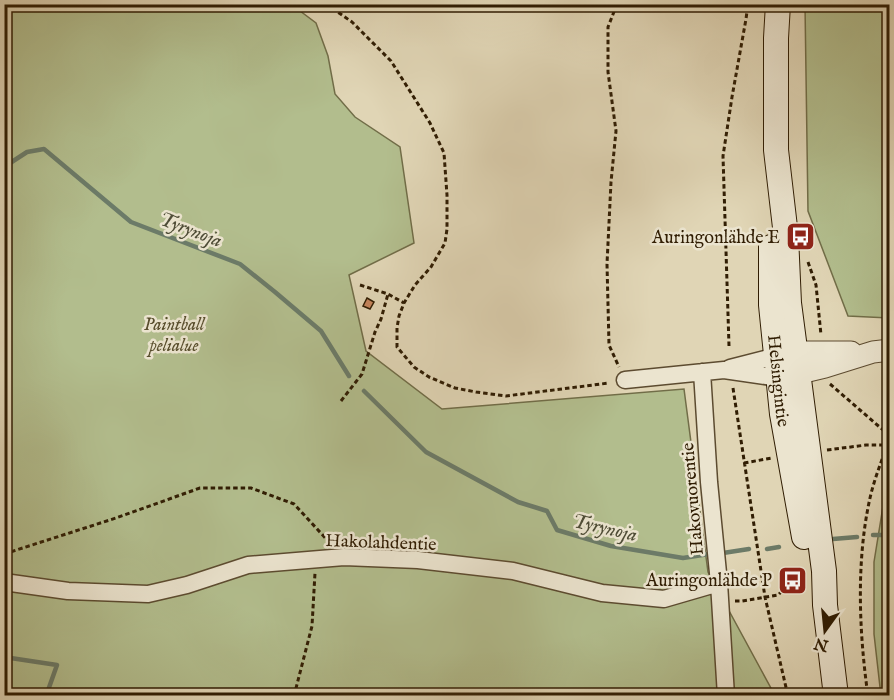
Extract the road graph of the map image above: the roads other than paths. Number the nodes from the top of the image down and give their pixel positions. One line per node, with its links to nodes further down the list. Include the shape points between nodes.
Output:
1 (778, 4): 3 (main road, Helsingintie, via 776,150 786,236)
2 (881, 351): 3 (street)
3 (787, 365): 4 (street, via 728,377); 9 (main road, Helsingintie, via 824,571)
4 (702, 372): 5 (street); 7 (street, Hakovuorentie)
5 (625, 380)
6 (4, 582): 7 (street, Hakolahdentie, via 68,591 148,594 248,565 344,557 418,560 513,571 602,593 664,599)
7 (719, 582): 8 (street, Hakovuorentie)
8 (726, 696)
9 (836, 696)

